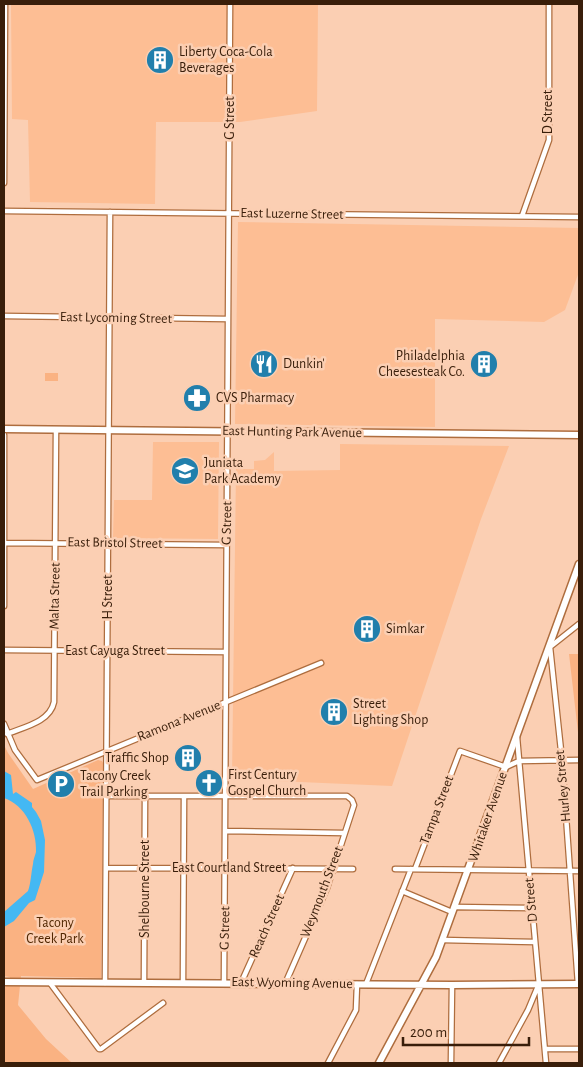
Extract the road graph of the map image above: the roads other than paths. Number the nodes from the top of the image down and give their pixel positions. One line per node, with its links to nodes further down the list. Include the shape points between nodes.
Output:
1 (5, 4): 4 (street)
2 (230, 4): 8 (street, G Street)
3 (549, 4): 9 (street, D Street, via 549,140)
4 (4, 104): 5 (street)
5 (4, 183)
6 (4, 211): 7 (street, East Luzerne Street)
7 (110, 212): 8 (street, East Luzerne Street); 12 (street, H Street)
8 (229, 213): 9 (street, East Luzerne Street); 13 (street, G Street)
9 (522, 216): 10 (street, East Luzerne Street)
10 (579, 217)
11 (4, 316): 12 (street, East Lycoming Street)
12 (109, 318): 13 (street, East Lycoming Street); 16 (street, H Street)
13 (228, 319): 17 (street, G Street)
14 (4, 429): 15 (main road, East Hunting Park Avenue)
15 (56, 430): 16 (main road, East Hunting Park Avenue); 20 (street, Malta Street)
16 (109, 430): 17 (main road, East Hunting Park Avenue); 22 (street, H Street)
17 (228, 431): 19 (main road, East Hunting Park Avenue); 23 (street, G Street)
18 (4, 435): 21 (street)
19 (579, 436)
20 (56, 542): 21 (street, East Bristol Street); 22 (street, East Bristol Street); 29 (street, Malta Street)
21 (4, 543): 25 (street)
22 (108, 543): 23 (street, East Bristol Street); 30 (street, H Street)
23 (226, 544): 31 (street, G Street)
24 (579, 564): 27 (main road, Whitaker Avenue)
25 (4, 606)
26 (579, 624): 27 (street)
27 (550, 647): 36 (main road, Whitaker Avenue); 38 (street, Hurley Street)
28 (4, 650): 29 (street, East Cayuga Street)
29 (54, 651): 30 (street, East Cayuga Street); 35 (street, Malta Street, via 53,709 45,718)
30 (107, 651): 31 (street, East Cayuga Street); 37 (street, H Street)
31 (226, 652): 33 (street, G Street)
32 (321, 663): 33 (street, Ramona Avenue)
33 (226, 702): 37 (street, Ramona Avenue); 45 (street, G Street)
34 (4, 724): 35 (street)
35 (7, 734): 37 (street, Ramona Avenue, via 14,750 37,780)
36 (517, 736): 40 (street, D Street); 41 (main road, Whitaker Avenue)
37 (106, 751): 42 (street, H Street)
38 (562, 760): 39 (street); 40 (street); 59 (street, Hurley Street)
39 (579, 760)
40 (519, 761): 41 (street); 58 (street, D Street)
41 (506, 767): 56 (street, Tampa Street, via 460,751); 57 (main road, Whitaker Avenue)
42 (106, 796): 43 (street); 48 (street, H Street)
43 (145, 796): 44 (street); 49 (street, Shelbourne Street)
44 (184, 797): 45 (street); 50 (street)
45 (226, 797): 46 (street, G Street); 47 (street, Weymouth Street, via 347,796 354,805)
46 (226, 831): 47 (street); 51 (street, G Street)
47 (344, 833): 53 (street, Weymouth Street)
48 (106, 868): 49 (street, East Courtland Street); 67 (street, H Street)
49 (145, 868): 50 (street, East Courtland Street); 68 (street, Shelbourne Street)
50 (184, 868): 51 (street, East Courtland Street); 69 (street)
51 (226, 868): 52 (street, East Courtland Street); 71 (street, G Street)
52 (293, 868): 53 (street, East Courtland Street); 72 (street, Reach Street)
53 (334, 868): 54 (street, East Courtland Street); 73 (street, Weymouth Street)
54 (352, 868)
55 (394, 869): 56 (street)
56 (413, 869): 57 (street); 61 (street, Tampa Street)
57 (469, 870): 58 (street); 63 (main road, Whitaker Avenue)
58 (529, 870): 59 (street); 62 (street, D Street)
59 (570, 871): 60 (street); 77 (street, Hurley Street)
60 (579, 871)
61 (402, 891): 63 (street); 75 (street, Tampa Street)
62 (532, 908): 63 (street); 65 (street, D Street)
63 (453, 910): 64 (main road, Whitaker Avenue)
64 (443, 940): 65 (street); 76 (main road, Whitaker Avenue)
65 (535, 942): 79 (street, D Street)
66 (4, 982): 70 (main road, East Wyoming Avenue)
67 (105, 982): 68 (main road, East Wyoming Avenue); 70 (main road, East Wyoming Avenue)
68 (144, 982): 69 (main road, East Wyoming Avenue)
69 (183, 982): 71 (main road, East Wyoming Avenue)
70 (50, 983): 80 (street, via 99,1049)
71 (224, 983): 72 (main road, East Wyoming Avenue)
72 (241, 983): 73 (main road, East Wyoming Avenue)
73 (284, 984): 74 (main road, East Wyoming Avenue)
74 (357, 984): 75 (main road, East Wyoming Avenue); 83 (street, via 356,1010)
75 (366, 984): 76 (main road, East Wyoming Avenue)
76 (422, 984): 78 (main road, East Wyoming Avenue); 84 (main road, Whitaker Avenue)
77 (579, 984): 79 (main road, East Wyoming Avenue)
78 (452, 985): 79 (main road, East Wyoming Avenue); 85 (street)
79 (538, 985): 81 (street, D Street); 86 (street)
80 (163, 1003)
81 (545, 1049): 82 (street); 87 (street, D Street)
82 (579, 1049)
83 (328, 1063)
84 (379, 1063)
85 (451, 1063)
86 (499, 1063)
87 (546, 1063)

